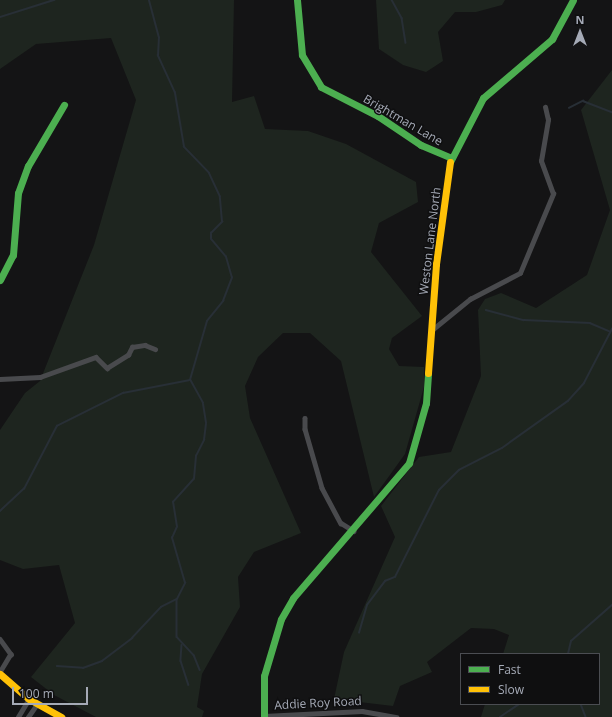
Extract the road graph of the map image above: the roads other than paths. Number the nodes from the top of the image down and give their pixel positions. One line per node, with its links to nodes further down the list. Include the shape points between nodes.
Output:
1 (297, 0): 5 (street, Brightman Lane, via 302,55 321,87 378,116 421,145)
2 (573, 0): 5 (street, Weston Lane North, via 566,20 552,39 484,98)
3 (64, 105): 6 (street, via 28,166 18,193 13,255)
4 (545, 107): 7 (street, via 548,120 541,161 553,194 520,273 470,299)
5 (451, 158): 7 (street, Weston Lane North, via 436,264)
6 (0, 280)
7 (433, 329): 11 (street, Weston Lane North, via 426,403 409,463)
8 (155, 349): 9 (street, via 145,345 132,347 128,355 106,368 96,357 40,377)
9 (0, 379)
10 (305, 418): 11 (street, via 305,429 322,488 341,523)
11 (354, 531): 16 (street, Weston Lane North, via 293,598 281,619 264,676)
12 (0, 639): 13 (street, via 11,654)
13 (0, 673): 14 (street)
14 (29, 699): 15 (street); 17 (street)
15 (37, 704): 18 (street); 19 (street)
16 (264, 716): 20 (street, Addie Roy Road, via 362,710)
17 (18, 717)
18 (28, 717)
19 (61, 717)
20 (396, 717)

